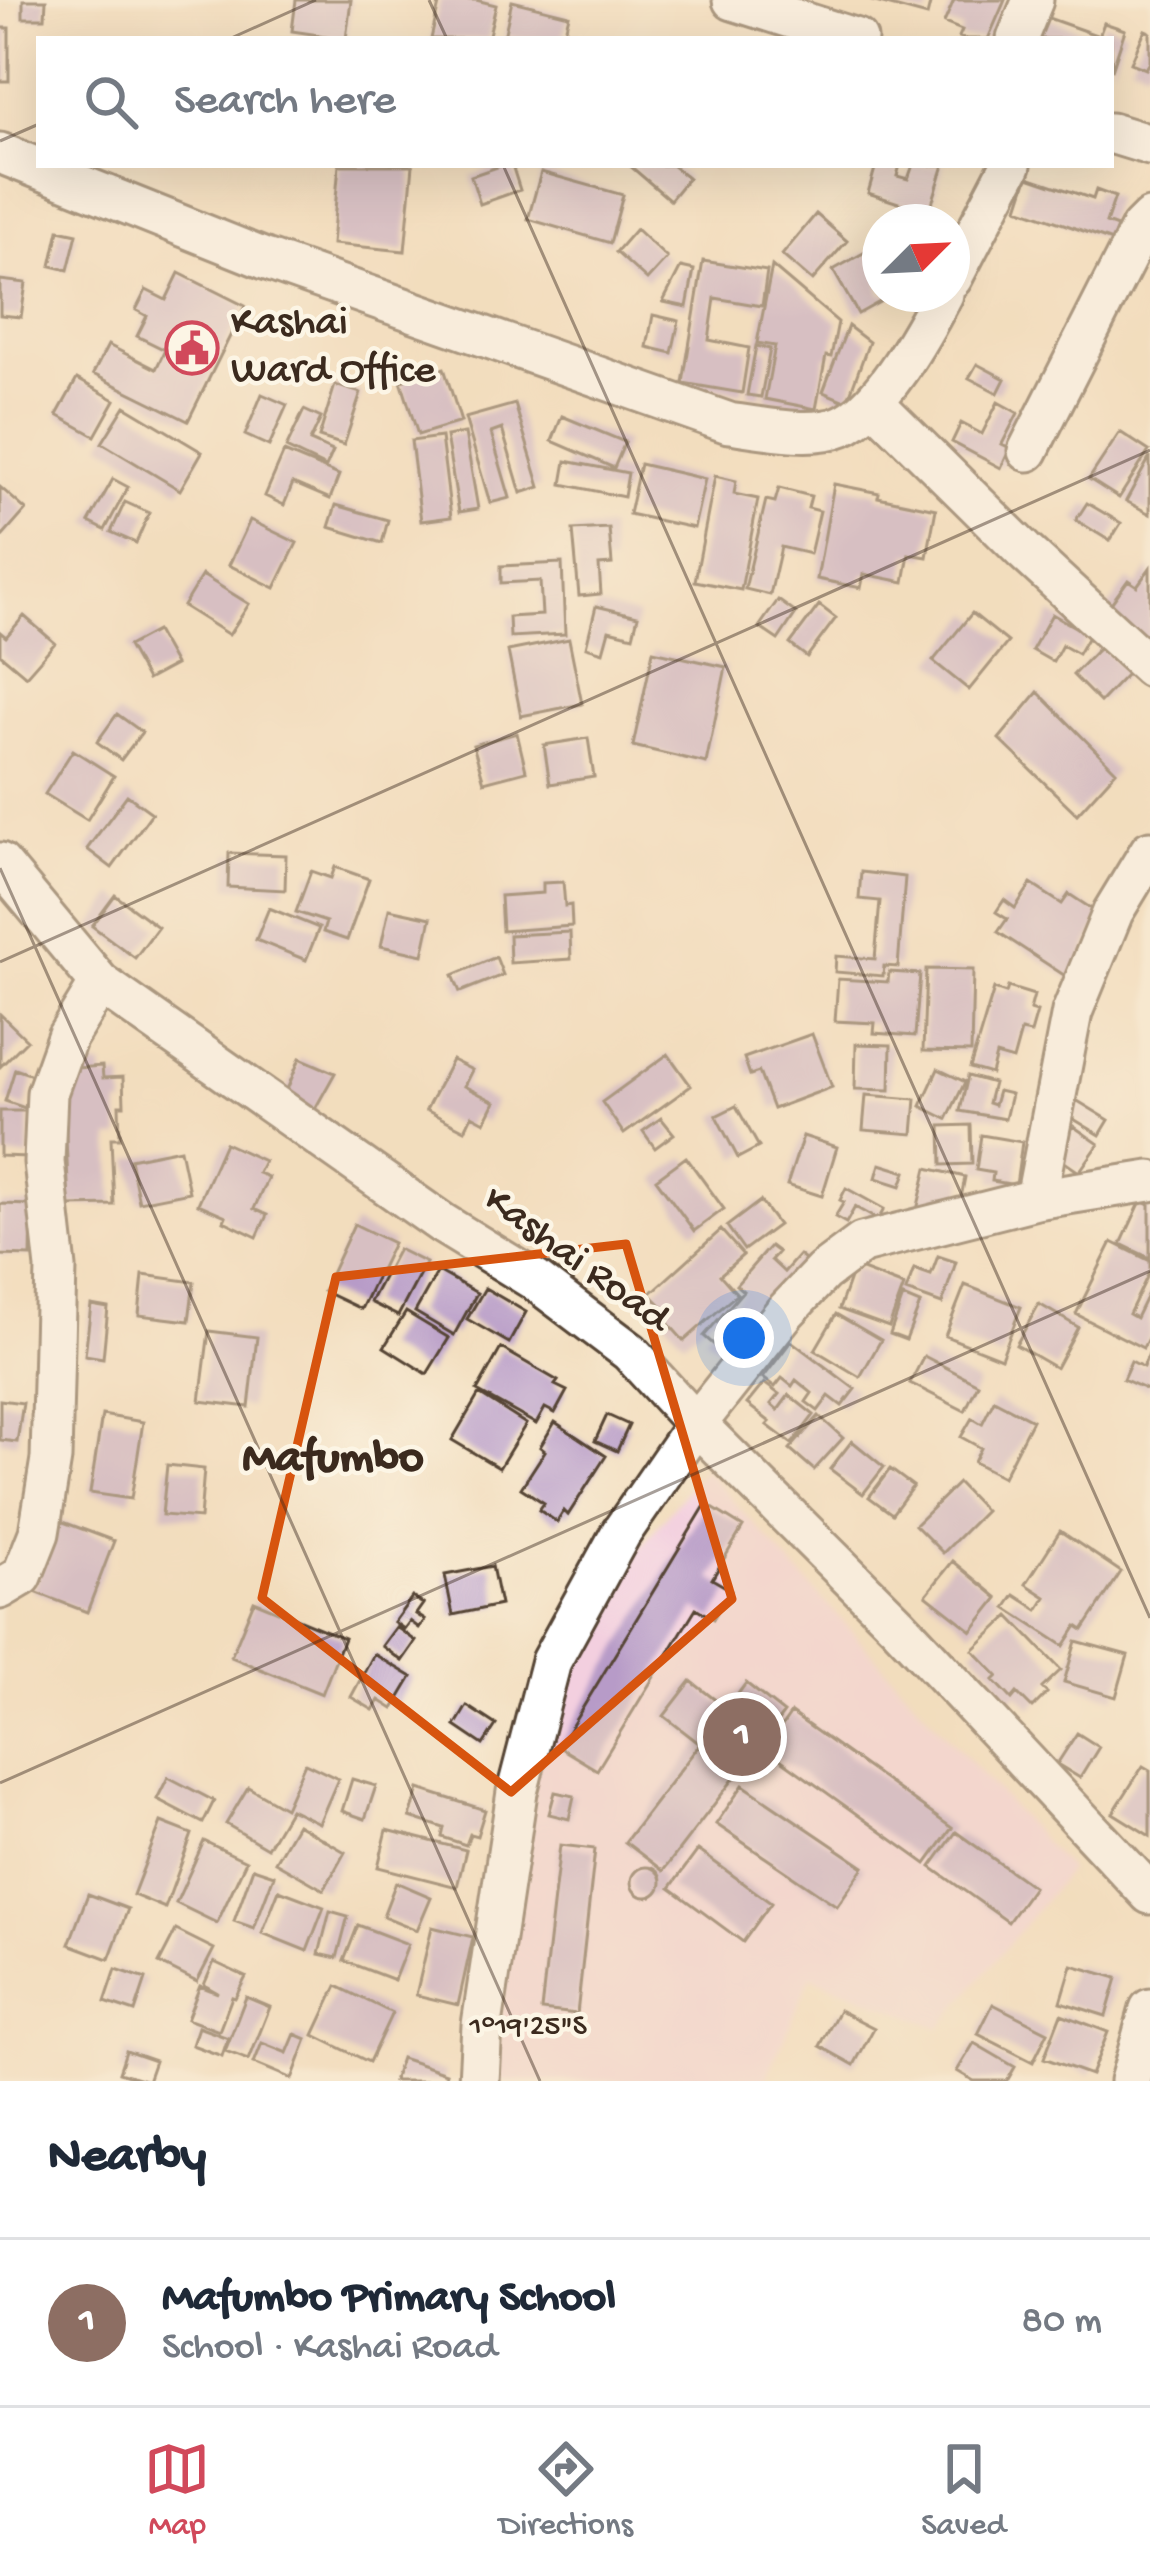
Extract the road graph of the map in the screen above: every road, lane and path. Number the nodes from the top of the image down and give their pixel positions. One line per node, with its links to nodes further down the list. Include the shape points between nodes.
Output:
1 (733, 0): 3 (street)
2 (1033, 0): 4 (street)
3 (850, 25)
4 (1018, 36)
5 (1114, 134): 6 (street)
6 (1150, 146)
7 (0, 153): 8 (street)
8 (36, 167)
9 (38, 168): 14 (street, via 265,259 729,423 793,432 840,426)
10 (1009, 168): 12 (street)
11 (1150, 219): 15 (street)
12 (970, 244)
13 (934, 312): 14 (street)
14 (873, 402): 16 (street)
15 (1028, 451)
16 (1150, 668)
17 (1150, 851): 21 (street, via 1113,912 1072,1012)
18 (0, 863): 19 (street, Kashai Road)
19 (100, 983): 22 (street, Kashai Road, via 536,1281 630,1352); 23 (street, via 67,1037 47,1093 44,1162 56,1268 51,1459 39,1533 22,1576)
20 (1150, 1181): 21 (street)
21 (1036, 1199): 22 (street, via 862,1243 785,1312)
22 (696, 1424): 24 (street, Kashai Road); 26 (street, via 621,1533 551,1661 517,1792)
23 (0, 1589)
24 (1150, 1894)
25 (1150, 2009): 27 (street)
26 (479, 2081)
27 (1130, 2081)

